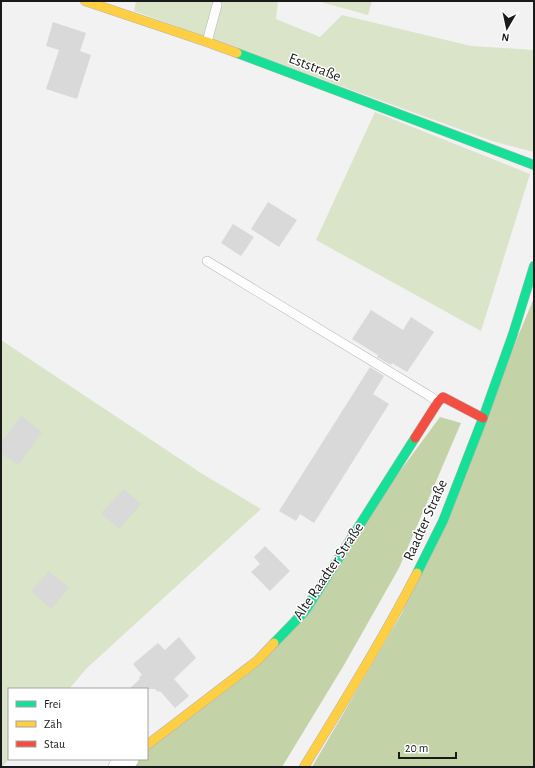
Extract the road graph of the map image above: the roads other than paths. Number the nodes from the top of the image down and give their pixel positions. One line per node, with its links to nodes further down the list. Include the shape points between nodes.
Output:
1 (85, 1): 3 (street, Eststraße)
2 (217, 5): 3 (lane)
3 (207, 42): 4 (street, Eststraße)
4 (534, 165)
5 (207, 261): 7 (lane)
6 (534, 266): 8 (street, Raadter Straße)
7 (438, 402): 8 (street, via 443,397); 9 (street, Alte Raadter Straße, via 305,611 258,660)
8 (483, 418): 12 (street, Raadter Straße, via 443,521 398,612)
9 (148, 744)
10 (128, 760): 11 (street)
11 (118, 767)
12 (304, 767)

